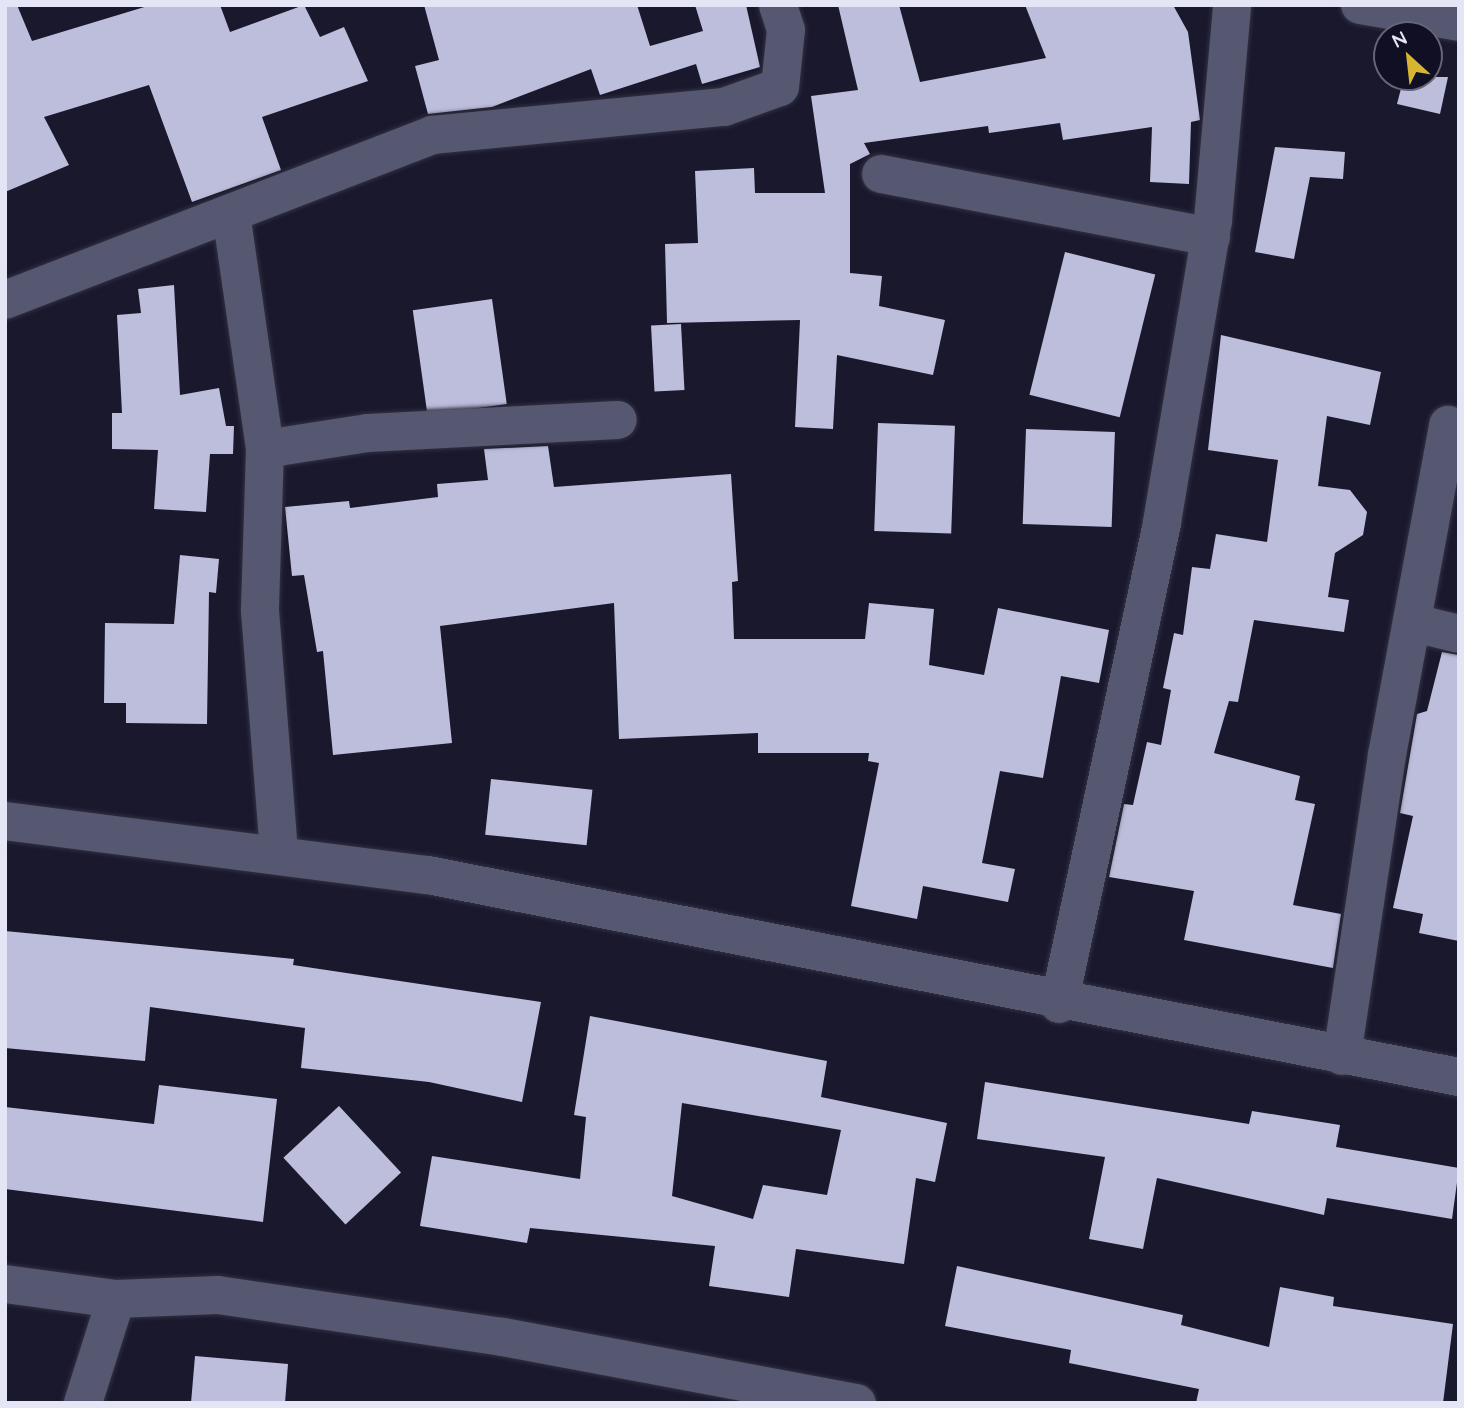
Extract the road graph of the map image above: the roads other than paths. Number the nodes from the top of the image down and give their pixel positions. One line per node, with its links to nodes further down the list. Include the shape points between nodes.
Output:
1 (778, 5): 6 (street, via 786,30 780,87 724,107 432,135)
2 (1232, 5): 7 (street)
3 (1360, 5): 4 (street)
4 (1459, 22)
5 (881, 174): 7 (street)
6 (231, 213): 8 (street); 11 (street)
7 (1211, 237): 16 (street, via 1161,522)
8 (5, 300)
9 (618, 420): 11 (street, via 368,433)
10 (1448, 425): 12 (street)
11 (265, 449): 15 (street, via 260,611)
12 (1414, 623): 13 (street); 17 (street, via 1387,755)
13 (1459, 634)
14 (5, 821): 15 (street)
15 (279, 855): 16 (street, via 428,875)
16 (1059, 1003): 17 (street)
17 (1342, 1056): 18 (street)
18 (1459, 1077)
19 (5, 1283): 20 (street)
20 (116, 1299): 21 (street); 22 (street, via 218,1295 503,1337)
21 (83, 1403)
22 (857, 1403)

